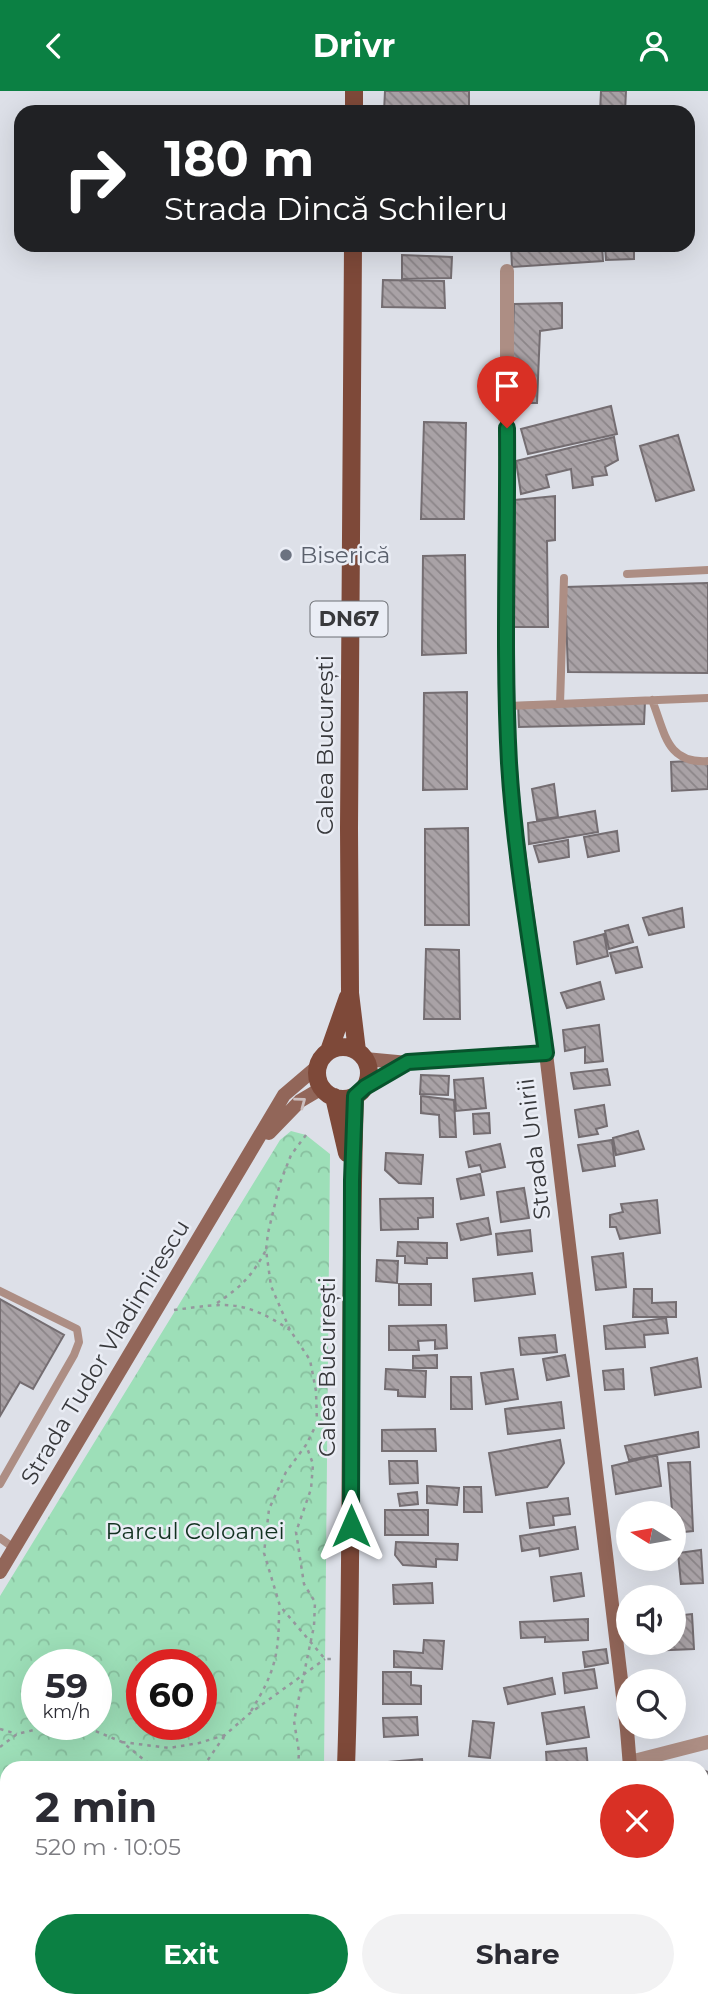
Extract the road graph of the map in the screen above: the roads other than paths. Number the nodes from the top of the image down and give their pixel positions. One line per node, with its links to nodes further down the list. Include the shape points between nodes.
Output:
1 (353, 252): 11 (main road, Calea București / DN67)
2 (507, 271): 9 (street, Strada Unirii)
3 (708, 570): 4 (lane)
4 (627, 575)
5 (564, 578): 8 (lane)
6 (708, 698): 7 (lane)
7 (652, 700): 8 (lane); 10 (lane, via 672,751 693,762)
8 (560, 704): 9 (lane)
9 (506, 706): 13 (street, Strada Unirii, via 514,821)
10 (708, 761)
11 (350, 993): 12 (main road, Calea București / DN67); 14 (main road, Calea București / DN67)
12 (329, 1051): 14 (main road, via 348,1047); 16 (main road, Calea București / DN67)
13 (546, 1053): 15 (main road); 28 (main road, Strada Unirii)
14 (361, 1055): 15 (main road); 17 (main road, Calea București / DN67, via 369,1073)
15 (408, 1062): 17 (main road)
16 (318, 1066): 18 (main road, Calea București / DN67, via 318,1081); 19 (main road, Strada Tudor Vladimirescu, via 284,1095)
17 (360, 1091): 18 (main road, via 348,1098); 20 (main road, Calea București / DN67)
18 (328, 1093): 19 (main road, Strada Tudor Vladimirescu, one-way to 18, via 292,1108); 20 (main road, Calea București / DN67)
19 (249, 1155): 24 (main road, Strada Tudor Vladimirescu)
20 (352, 1177): 27 (main road, Calea București / DN67)
21 (0, 1291): 22 (lane, via 77,1329 79,1342)
22 (0, 1484)
23 (0, 1538): 24 (lane)
24 (14, 1548): 25 (main road, Strada Tudor Vladimirescu)
25 (0, 1572)
26 (708, 1742): 29 (street)
27 (346, 1761)
28 (630, 1761)
29 (644, 1761)

